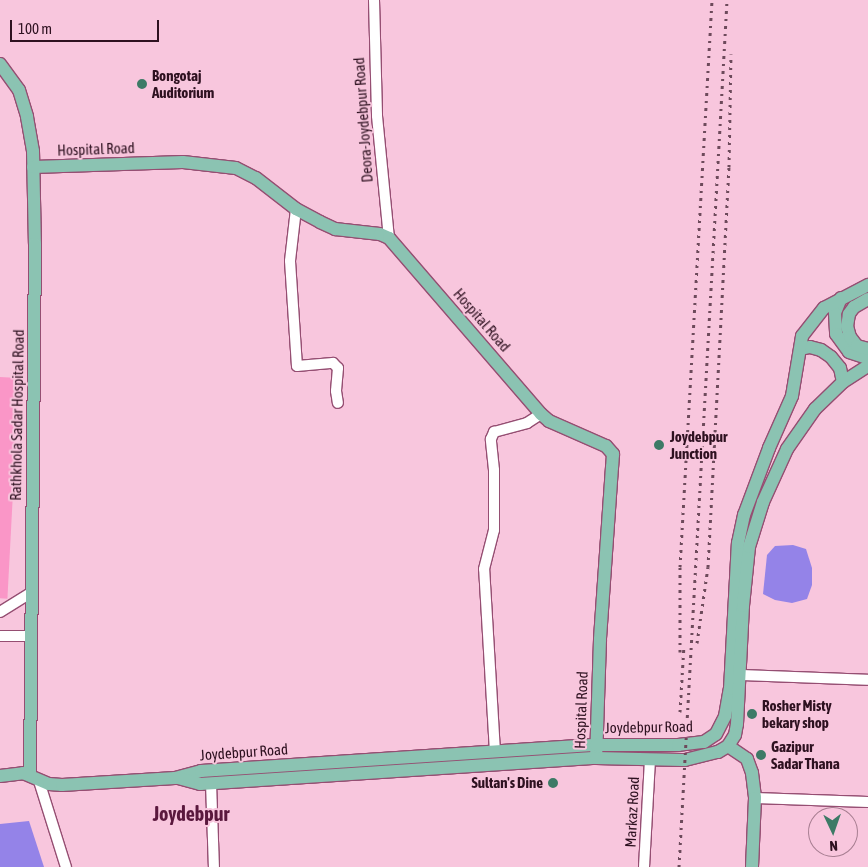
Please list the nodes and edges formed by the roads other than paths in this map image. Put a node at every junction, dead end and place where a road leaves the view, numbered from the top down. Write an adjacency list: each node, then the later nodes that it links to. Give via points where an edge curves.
1 (374, 0): 5 (street, Deora-Joydebpur Road, via 377,116)
2 (0, 64): 3 (main road, Rathkhola Sadar Hospital Road, via 19,90 31,134)
3 (33, 167): 4 (main road, Hospital Road, via 208,163 236,168 256,178); 16 (main road, Rathkhola Sadar Hospital Road, via 35,244)
4 (296, 209): 5 (main road, Hospital Road, via 335,229); 14 (street, via 290,261 297,366 333,363 338,368)
5 (389, 238): 15 (main road, Hospital Road)
6 (868, 285): 7 (main road, Joydebpur Road)
7 (841, 298): 9 (main road, Joydebpur Road, via 824,308 810,324 802,336); 11 (main road, via 835,313 836,334 849,352)
8 (868, 299): 10 (main road, via 854,307 847,326 857,346)
9 (801, 349): 13 (main road, via 810,347 831,357 840,368); 22 (main road, Joydebpur Road, via 792,396 756,481 738,542 730,689 725,716 716,734 704,742 685,745)
10 (868, 349)
11 (868, 358)
12 (868, 366): 13 (main road)
13 (843, 382): 20 (main road, via 815,409 787,448 762,502 749,547)
14 (338, 403)
15 (541, 414): 22 (main road, Hospital Road, via 549,422 606,446 613,454); 24 (street, via 527,423 494,432 491,439 494,530 484,569)
16 (30, 593): 17 (street); 19 (main road, Rathkhola Sadar Hospital Road)
17 (0, 612)
18 (0, 636): 19 (street)
19 (30, 636): 28 (main road, Rathkhola Sadar Hospital Road)
20 (740, 674): 21 (street); 23 (main road, via 737,724)
21 (868, 680)
22 (596, 745): 24 (main road, Joydebpur Road); 25 (main road, Hospital Road)
23 (728, 746): 26 (main road, Joydebpur Road, via 699,758); 31 (main road, via 747,760)
24 (495, 752): 29 (main road, Joydebpur Road, via 201,771)
25 (596, 758): 26 (main road, Joydebpur Road); 30 (main road, Joydebpur Road)
26 (650, 759): 35 (street, Markaz Road)
27 (0, 776): 28 (main road, Joydebpur Road, via 23,773)
28 (35, 778): 29 (main road, Joydebpur Road, via 62,785); 33 (street)
29 (175, 778): 30 (main road, Joydebpur Road, via 200,784)
30 (211, 783): 34 (street)
31 (756, 798): 32 (street); 36 (main road)
32 (868, 802)
33 (66, 867)
34 (214, 867)
35 (644, 867)
36 (752, 867)

